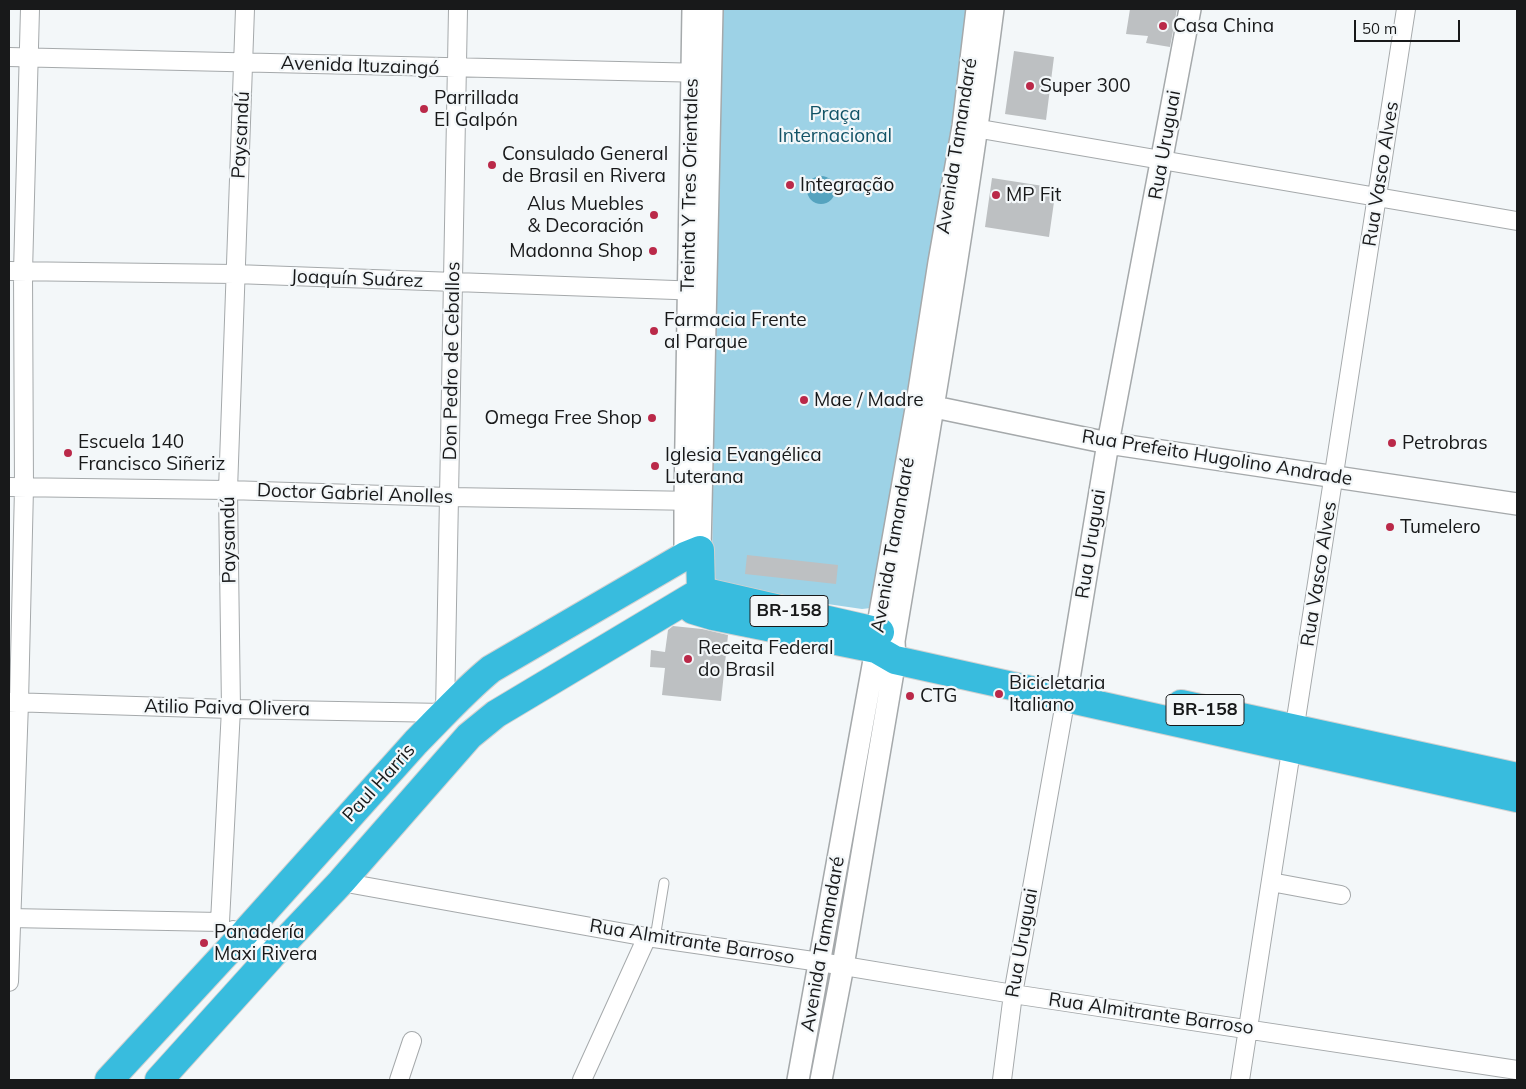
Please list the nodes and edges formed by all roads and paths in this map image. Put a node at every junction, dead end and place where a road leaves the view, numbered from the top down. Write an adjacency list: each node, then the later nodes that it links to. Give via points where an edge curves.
1 (30, 9): 11 (street)
2 (245, 9): 12 (street, Paysandú)
3 (458, 9): 13 (street, Don Pedro de Ceballos)
4 (693, 9): 14 (street, Treinta Y Tres Orientales)
5 (712, 9): 14 (street, Treinta Y Tres Orientales)
6 (977, 9): 15 (street, Avenida Tamandaré)
7 (993, 9): 15 (street, Avenida Tamandaré)
8 (1190, 9): 16 (street, Rua Uruguai)
9 (1406, 9): 17 (street, Rua Vasco Alves)
10 (9, 57): 11 (street, Avenida Ituzaingó)
11 (29, 58): 12 (street, Avenida Ituzaingó); 19 (street)
12 (244, 63): 13 (street, Avenida Ituzaingó); 20 (street, Paysandú)
13 (457, 69): 14 (street, Avenida Ituzaingó); 21 (street, Don Pedro de Ceballos)
14 (701, 73): 22 (street, Treinta Y Tres Orientales)
15 (970, 127): 16 (street); 23 (street, Avenida Tamandaré, via 939,262)
16 (1162, 160): 17 (street); 24 (street, Rua Uruguai)
17 (1377, 197): 18 (street); 25 (street, Rua Vasco Alves)
18 (1517, 221)
19 (16, 272): 20 (street, Joaquín Suárez); 26 (street)
20 (235, 274): 21 (street, Joaquín Suárez); 27 (street, Paysandú)
21 (454, 282): 22 (street, Joaquín Suárez); 28 (street, Don Pedro de Ceballos)
22 (697, 291): 29 (street, Treinta Y Tres Orientales)
23 (925, 405): 24 (street, Rua Prefeito Hugolino Andrade); 33 (street, Avenida Tamandaré)
24 (1108, 443): 25 (street, Rua Prefeito Hugolino Andrade); 34 (street, Rua Uruguai)
25 (1334, 476): 30 (street, Rua Prefeito Hugolino Andrade); 39 (street, Rua Vasco Alves)
26 (16, 488): 27 (street, Doctor Gabriel Anolles); 35 (street)
27 (228, 490): 28 (street, Doctor Gabriel Anolles); 36 (street, Paysandú)
28 (449, 497): 29 (street, Doctor Gabriel Anolles); 37 (street, Don Pedro de Ceballos)
29 (693, 501): 31 (street, Treinta Y Tres Orientales)
30 (1517, 504)
31 (693, 553): 32 (highway, Treinta Y Tres Orientales); 37 (highway, Paul Harris, via 492,669 464,691)
32 (693, 597): 33 (highway, BR-158, via 693,610 713,616); 38 (highway, via 496,714)
33 (885, 645): 34 (highway, BR-158); 50 (street, Avenida Tamandaré); 51 (street, Avenida Tamandaré)
34 (1067, 688): 39 (highway, BR-158); 53 (street, Rua Uruguai)
35 (14, 703): 36 (street, Atilio Paiva Olivera); 46 (street)
36 (231, 709): 37 (street, Atilio Paiva Olivera); 47 (street, Paysandú)
37 (445, 712): 38 (street); 47 (highway, Paul Harris)
38 (469, 736): 42 (highway)
39 (1294, 738): 40 (highway, BR-158); 41 (highway, BR-158); 43 (street, Rua Vasco Alves)
40 (1517, 777)
41 (1517, 798)
42 (341, 882): 48 (street, Rua Almitrante Barroso); 49 (highway)
43 (1271, 882): 45 (street); 54 (street, Rua Vasco Alves)
44 (664, 883): 48 (lane)
45 (1341, 895)
46 (10, 918): 47 (street); 52 (street)
47 (231, 929): 49 (street); 57 (highway, Paul Harris)
48 (651, 937): 50 (street, Rua Almitrante Barroso); 60 (street)
49 (270, 956): 58 (highway)
50 (820, 962): 51 (street, Rua Almitrante Barroso); 61 (street, Avenida Tamandaré)
51 (843, 966): 53 (street, Rua Almitrante Barroso); 62 (street, Avenida Tamandaré)
52 (9, 982)
53 (1013, 994): 54 (street, Rua Almitrante Barroso); 63 (street, Rua Uruguai)
54 (1247, 1028): 56 (street, Rua Almitrante Barroso); 64 (street, Rua Vasco Alves)
55 (412, 1041): 59 (street)
56 (1516, 1069)
57 (109, 1080)
58 (159, 1080)
59 (399, 1080)
60 (582, 1080)
61 (798, 1080)
62 (821, 1080)
63 (1002, 1080)
64 (1240, 1080)

